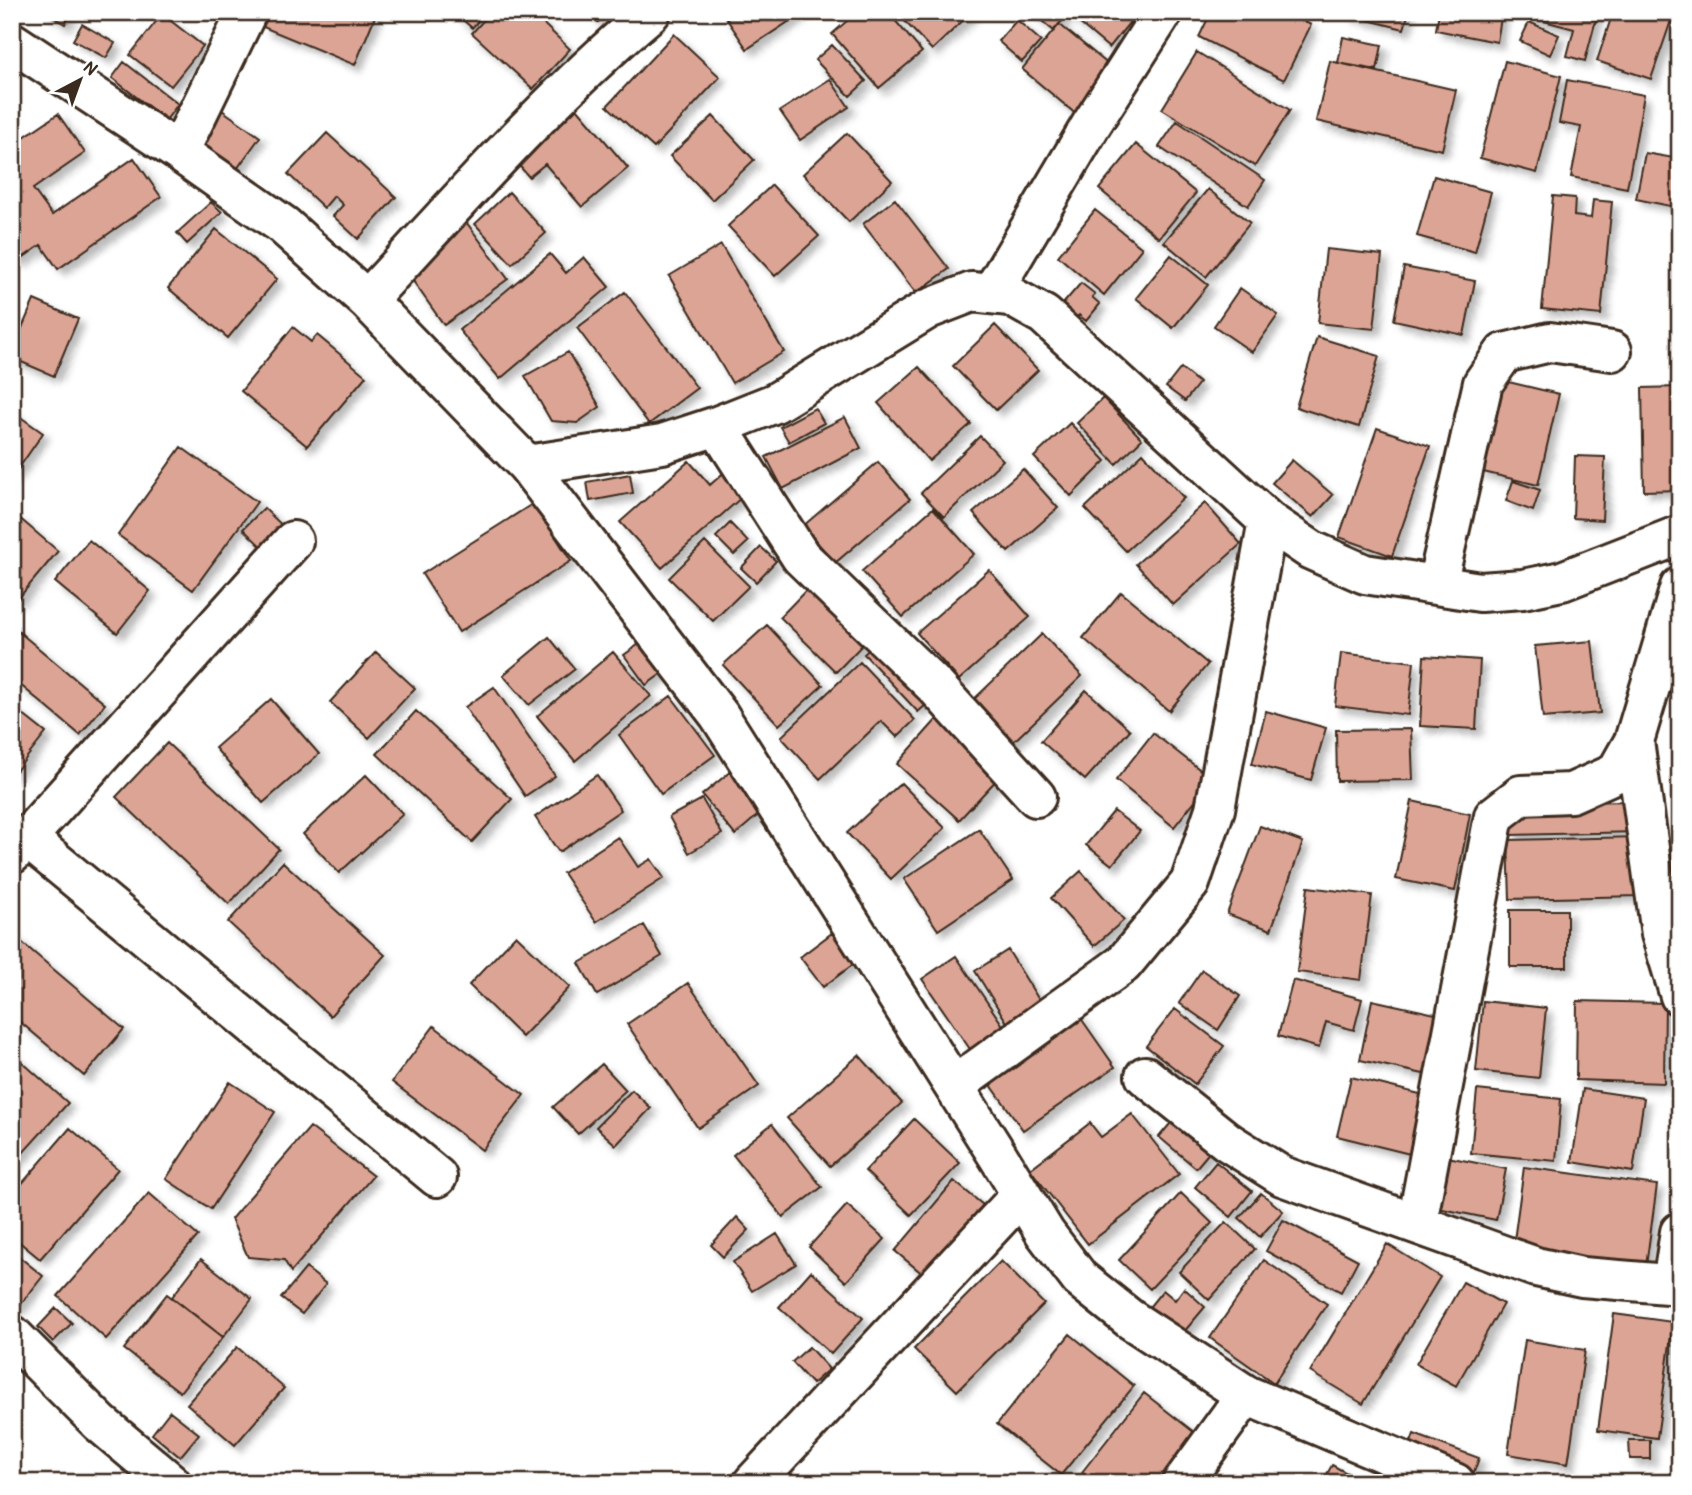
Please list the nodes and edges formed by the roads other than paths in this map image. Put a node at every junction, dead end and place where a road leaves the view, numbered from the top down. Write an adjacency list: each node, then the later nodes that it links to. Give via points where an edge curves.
1 (247, 12): 5 (street)
2 (651, 12): 7 (street, via 558,96)
3 (1163, 12): 6 (street)
4 (12, 42): 5 (street)
5 (179, 152): 7 (street, via 283,225)
6 (991, 294): 9 (street, via 972,292 928,309 775,402); 11 (street, via 1010,296 1045,315)
7 (367, 300): 10 (street)
8 (1612, 351): 14 (street, via 1550,342 1504,353 1483,383)
9 (717, 426): 10 (street, via 662,444); 17 (street, via 801,557 936,687)
10 (527, 465): 21 (street, via 719,715)
11 (1268, 522): 14 (street, via 1311,550 1364,573); 21 (street, via 1215,809 1190,883 1123,964)
12 (1680, 535): 14 (street, via 1536,586 1480,592)
13 (293, 541): 18 (street)
14 (1437, 585)
15 (1680, 587): 16 (street)
16 (1634, 741): 19 (street, via 1661,934); 24 (street, via 1616,773 1571,793 1521,795 1494,816)
17 (1036, 797)
18 (20, 846): 22 (street)
19 (1680, 996)
20 (1145, 1076): 24 (street, via 1228,1142 1282,1175)
21 (954, 1086): 23 (street)
22 (437, 1177)
23 (1021, 1195): 28 (street, via 1080,1279 1130,1319); 30 (street)
24 (1417, 1223): 26 (street, via 1536,1267 1582,1278)
25 (1680, 1232): 26 (street)
26 (1676, 1285)
27 (12, 1335): 29 (street, via 100,1423)
28 (1246, 1395): 31 (street); 32 (street)
29 (171, 1483)
30 (753, 1483)
31 (1182, 1483)
32 (1455, 1483)

